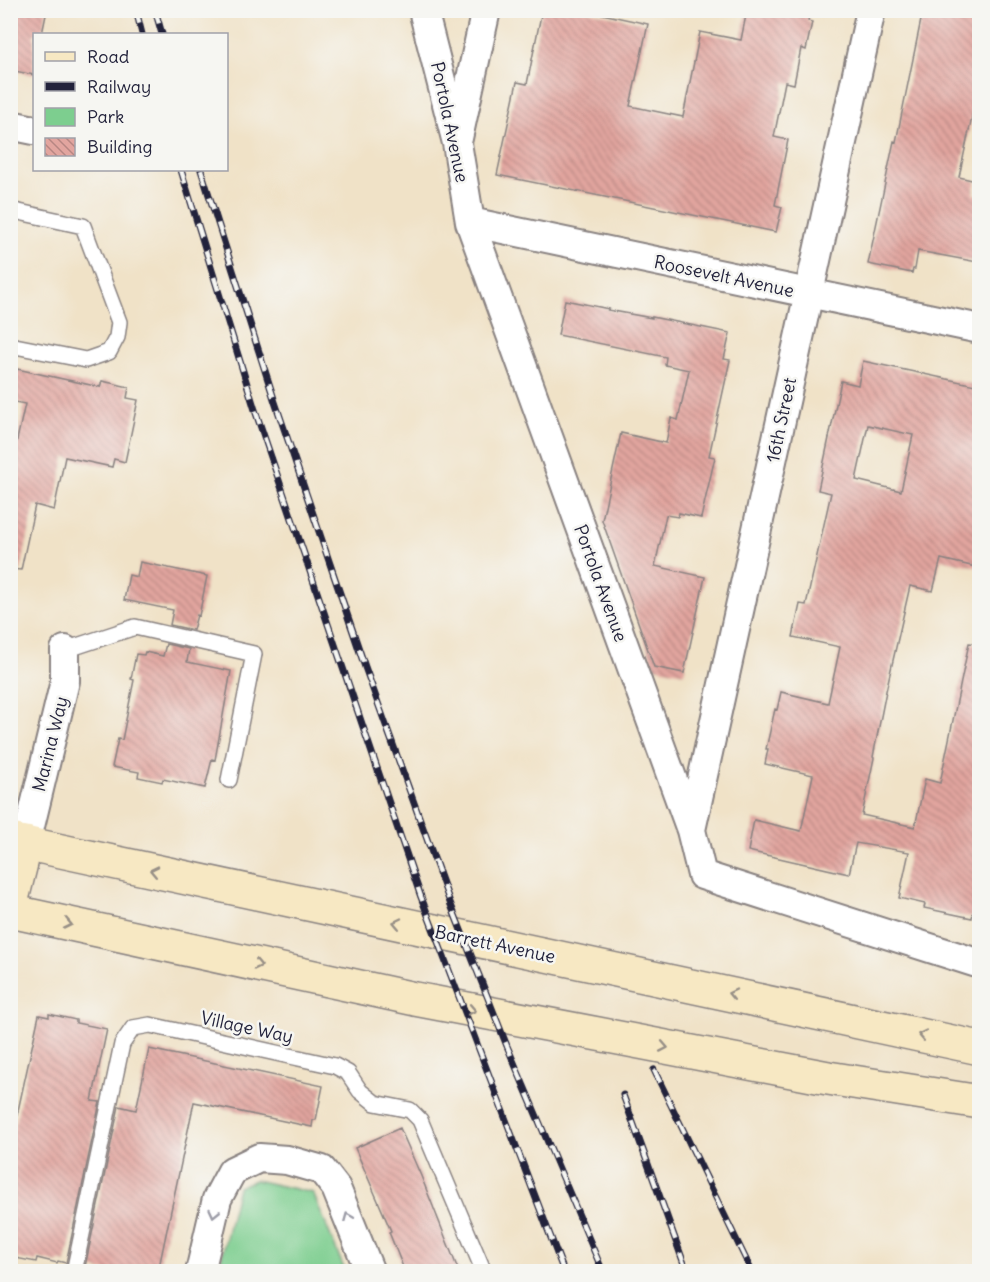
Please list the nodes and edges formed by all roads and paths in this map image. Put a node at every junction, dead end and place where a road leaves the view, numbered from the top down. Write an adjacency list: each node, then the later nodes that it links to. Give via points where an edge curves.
1 (423, 10): 6 (street, Portola Avenue)
2 (486, 10): 6 (street)
3 (871, 10): 9 (street, 16th Street)
4 (10, 125): 5 (street)
5 (33, 130)
6 (457, 143): 8 (street, Portola Avenue)
7 (10, 210): 11 (lane, via 83,226 119,322 109,352 86,360)
8 (470, 222): 9 (street, Roosevelt Avenue); 14 (street, Portola Avenue)
9 (809, 294): 10 (street, Roosevelt Avenue); 14 (street, 16th Street)
10 (980, 329)
11 (10, 345)
12 (65, 650): 13 (lane, via 135,627 254,654); 15 (street, Marina Way, via 65,681)
13 (229, 780)
14 (691, 830): 17 (street, Portola Avenue, via 702,875)
15 (18, 842): 16 (main road, Marina Way); 18 (main road, Barrett Avenue, one-way to 15)
16 (10, 909): 19 (main road, one-way to 19, via 426,1002 828,1078)
17 (980, 964)
18 (980, 1048)
19 (980, 1102)
20 (74, 1272): 23 (lane, Village Way, via 122,1044 133,1028 150,1025 335,1066 348,1073 360,1091 375,1103 410,1110 420,1120)
21 (200, 1272): 22 (street, one-way to 21, via 336,1188 322,1170 287,1160 259,1158 232,1171 217,1199)
22 (370, 1272)
23 (484, 1272)

